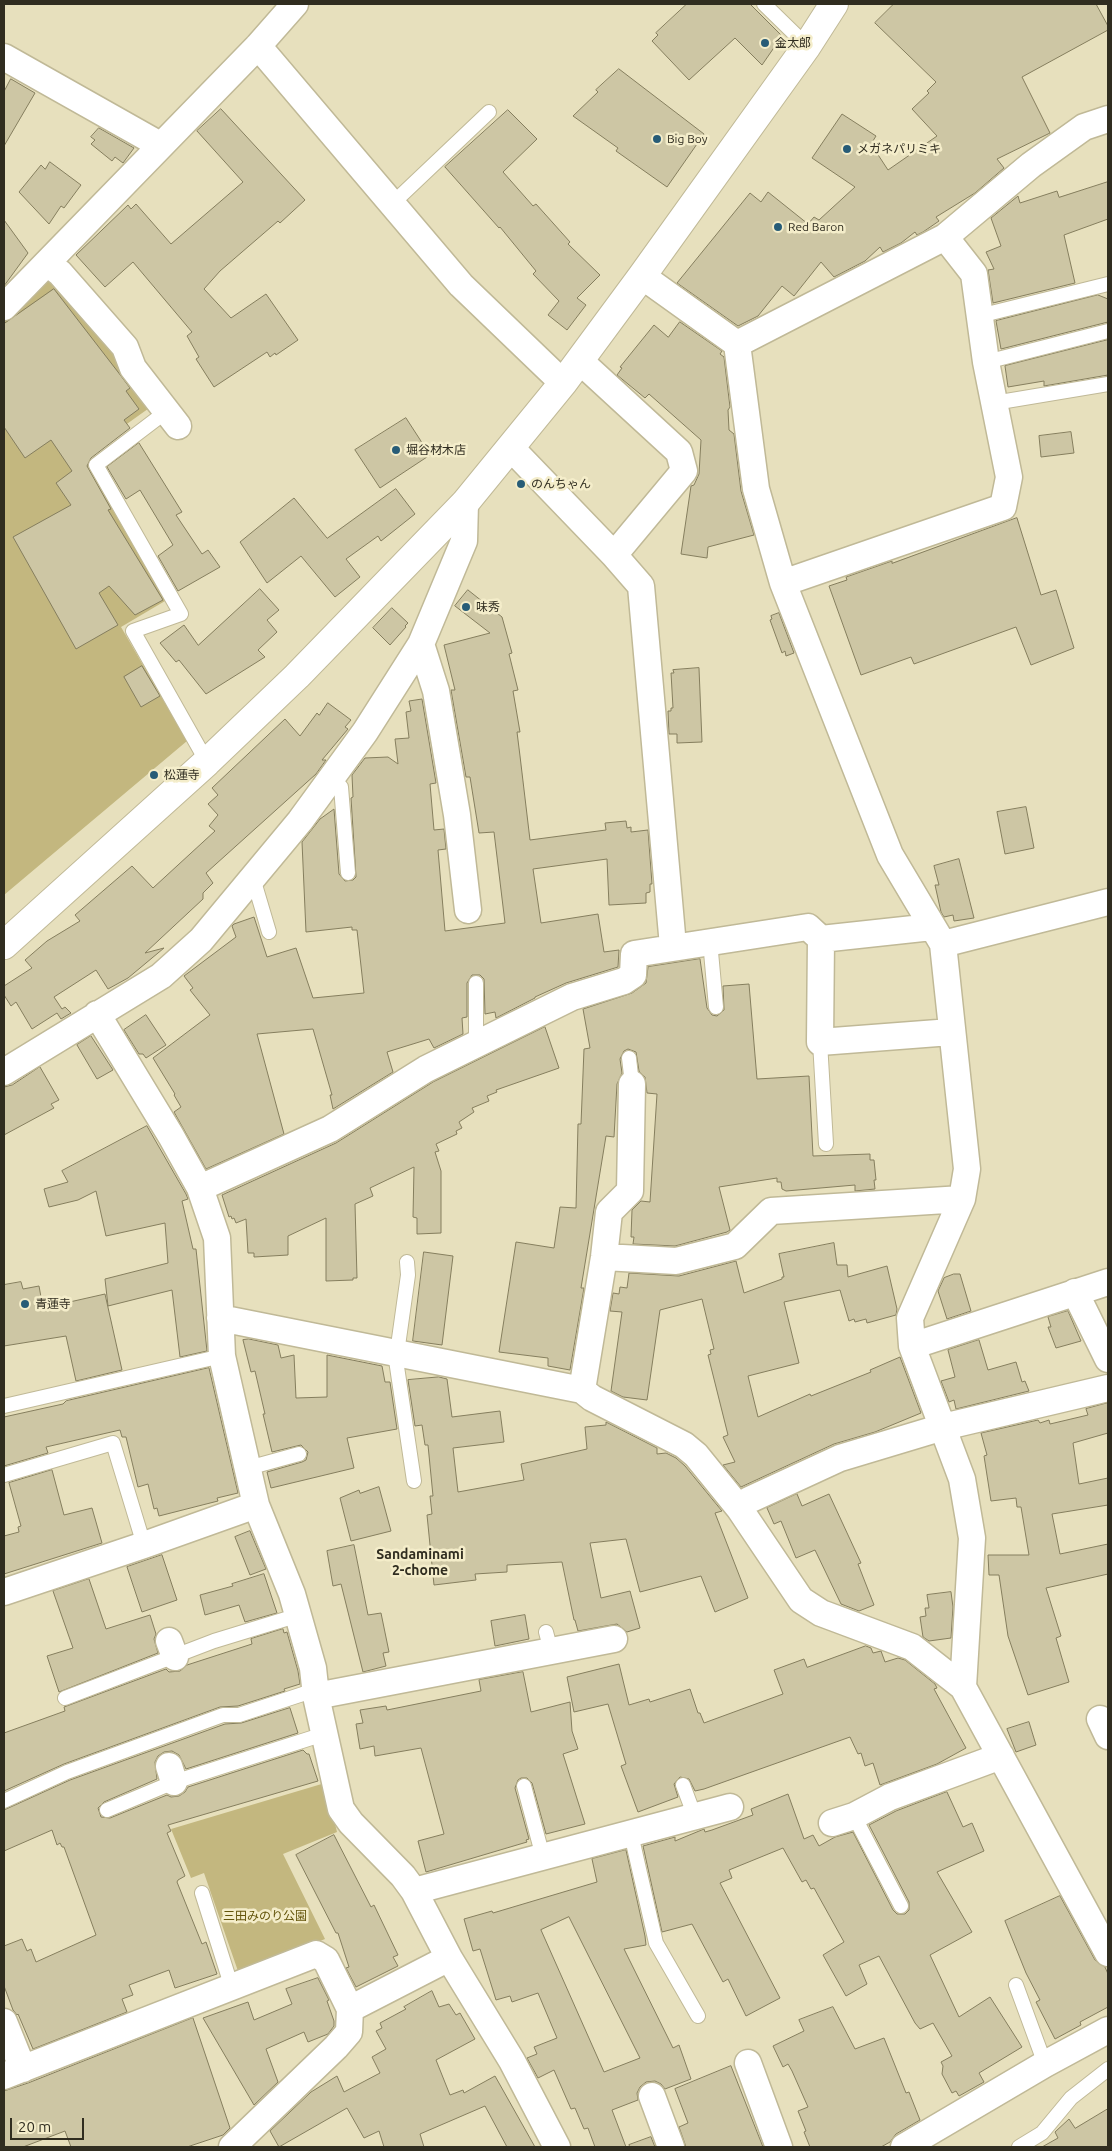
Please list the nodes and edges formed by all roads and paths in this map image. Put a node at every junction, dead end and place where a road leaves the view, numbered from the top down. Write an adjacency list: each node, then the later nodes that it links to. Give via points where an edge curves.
1 (295, 4): 4 (street)
2 (764, 4): 5 (lane)
3 (834, 4): 5 (street)
4 (258, 46): 9 (street); 10 (street)
5 (807, 46): 13 (street)
6 (4, 57): 9 (street)
7 (489, 112): 10 (lane)
8 (1108, 119): 11 (street, via 1084,127 1030,165)
9 (160, 146): 12 (street)
10 (392, 204): 21 (street, via 461,285)
11 (945, 237): 16 (street, via 974,274); 18 (street)
12 (47, 264): 15 (street); 24 (street, via 60,273 125,347 133,368)
13 (642, 276): 18 (street); 19 (street)
14 (1108, 284): 16 (lane)
15 (7, 297)
16 (979, 316): 20 (street)
17 (1108, 331): 20 (lane)
18 (737, 344): 28 (street, via 756,489)
19 (580, 360): 21 (street); 27 (street, via 679,452 684,471)
20 (986, 362): 23 (street)
21 (563, 383): 25 (street)
22 (1108, 384): 23 (lane)
23 (994, 402): 28 (street, via 1008,477 1003,507)
24 (172, 419): 30 (lane, via 96,465 181,614 133,632)
25 (511, 448): 26 (street); 27 (street)
26 (465, 503): 29 (street, via 464,541); 30 (street, via 297,676)
27 (614, 555): 41 (street, via 641,586)
28 (783, 583): 37 (street, via 886,847)
29 (421, 644): 31 (street); 35 (street, via 436,691 457,815)
30 (207, 762): 40 (street)
31 (332, 778): 32 (lane, via 341,787); 33 (street)
32 (348, 873)
33 (253, 878): 36 (lane); 44 (street, via 201,940 161,976)
34 (1108, 902): 37 (street)
35 (468, 910)
36 (268, 932)
37 (937, 935): 38 (street); 45 (street)
38 (822, 939): 39 (street, via 808,927); 46 (street)
39 (710, 941): 41 (street); 43 (lane)
40 (4, 945)
41 (673, 946): 47 (street, via 634,954 633,976 572,997)
42 (476, 983): 47 (lane)
43 (716, 1008)
44 (98, 1014): 49 (street); 52 (street)
45 (951, 1032): 46 (street); 53 (street, via 967,1169)
46 (820, 1042): 51 (lane)
47 (476, 1045): 52 (street, via 426,1069 330,1129)
48 (629, 1058): 50 (lane)
49 (4, 1072)
50 (632, 1084): 54 (street, via 626,1116 630,1191 606,1207 609,1212)
51 (826, 1144)
52 (200, 1188): 58 (street, via 217,1238)
53 (962, 1199): 54 (street, via 771,1211 735,1246 688,1247 676,1261); 59 (street, via 910,1318)
54 (604, 1257): 64 (street)
55 (407, 1262): 60 (lane)
56 (1108, 1282): 57 (street)
57 (1075, 1292): 59 (street); 62 (street)
58 (220, 1318): 60 (street); 61 (street)
59 (912, 1346): 66 (street)
60 (396, 1353): 64 (street); 70 (lane)
61 (222, 1356): 65 (lane); 68 (street)
62 (1108, 1359)
63 (1108, 1388): 66 (street)
64 (582, 1390): 72 (street, via 696,1454)
65 (4, 1406)
66 (943, 1427): 72 (street, via 840,1458 749,1500); 77 (street, via 962,1479 972,1538)
67 (299, 1454): 68 (lane)
68 (248, 1468): 71 (street)
69 (4, 1475): 73 (lane, via 113,1443)
70 (414, 1481)
71 (256, 1505): 73 (street); 75 (street)
72 (739, 1508): 77 (street, via 801,1600 821,1613 912,1646)
73 (144, 1545): 74 (street)
74 (4, 1592)
75 (299, 1615): 78 (street, via 313,1668); 79 (lane, via 214,1641 172,1649)
76 (614, 1638): 78 (street, via 549,1641 447,1679)
77 (963, 1687): 81 (street)
78 (315, 1693): 80 (street); 84 (lane, via 239,1715 223,1715 67,1772)
79 (65, 1698)
80 (324, 1734): 86 (lane, via 172,1774); 91 (street, via 341,1809)
81 (1001, 1756): 88 (street, via 890,1797); 94 (street)
82 (683, 1785): 87 (lane)
83 (524, 1786): 90 (lane)
84 (4, 1801)
85 (730, 1807): 87 (street)
86 (107, 1810)
87 (695, 1816): 89 (street)
88 (843, 1819): 93 (lane)
89 (631, 1834): 90 (street); 99 (lane, via 656,1943)
90 (543, 1857): 91 (street)
91 (414, 1891): 95 (street)
92 (202, 1893): 97 (lane)
93 (901, 1906)
94 (1108, 1953)
95 (450, 1958): 98 (street); 108 (street, via 512,2061)
96 (1016, 1985): 103 (lane)
97 (232, 1988): 98 (street, via 316,1954 326,1960); 105 (street)
98 (350, 2009): 107 (street, via 349,2032 336,2048)
99 (698, 2016)
100 (4, 2022): 105 (street)
101 (1108, 2030): 103 (street)
102 (748, 2063): 110 (street)
103 (1045, 2064): 111 (street)
104 (1108, 2069): 112 (lane, via 1071,2098 1042,2133)
105 (13, 2072)
106 (651, 2109): 109 (street)
107 (232, 2147)
108 (557, 2147)
109 (671, 2147)
110 (779, 2147)
111 (904, 2147)
112 (1019, 2147)

